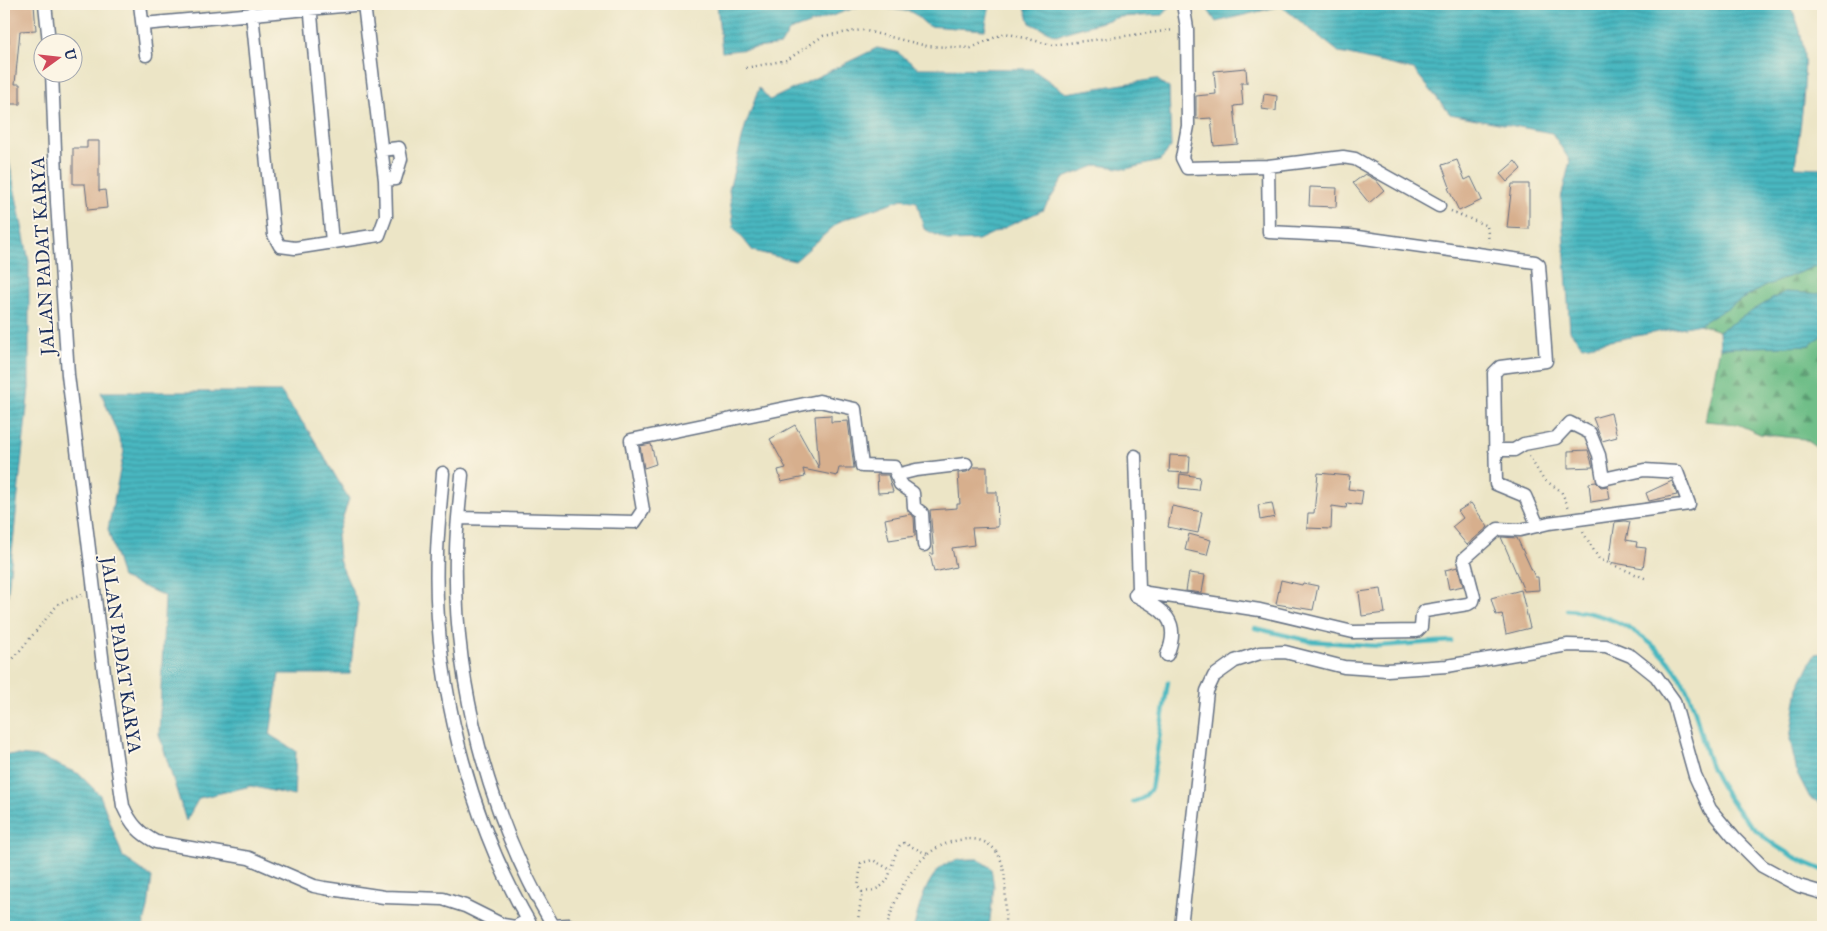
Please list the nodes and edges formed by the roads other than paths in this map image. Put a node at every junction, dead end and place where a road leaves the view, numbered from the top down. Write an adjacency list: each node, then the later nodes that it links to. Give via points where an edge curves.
1 (45, 4): 7 (street)
2 (140, 4): 6 (street)
3 (1183, 4): 11 (street, via 1187,28 1188,126 1182,158 1187,168)
4 (310, 6): 5 (street); 10 (street, via 364,4); 14 (street)
5 (252, 13): 6 (street); 14 (street, via 274,235 280,246 295,248)
6 (143, 24): 8 (street)
7 (48, 32)
8 (146, 55)
9 (52, 82): 31 (street, JALAN PADAT KARYA, via 68,375 123,806 130,822 142,835 168,846 249,858 314,886 384,897 455,902 503,925)
10 (382, 150): 12 (street); 12 (street, via 399,148 401,159 395,179)
11 (1268, 166): 13 (street, via 1355,159); 15 (street, via 1269,232 1350,236 1539,265 1546,361 1500,367 1494,373)
12 (385, 180): 14 (street, via 386,216 379,235)
13 (1439, 206)
14 (332, 242)
15 (1495, 450): 22 (street, via 1496,484 1525,496); 22 (street, via 1514,450 1524,444 1556,438 1570,424 1590,433 1599,455 1603,479 1644,470 1678,472 1689,504)
16 (1135, 456): 24 (street)
17 (966, 464): 20 (street)
18 (443, 473): 27 (street, via 437,554 439,619 447,688)
19 (462, 475): 21 (street)
20 (896, 475): 21 (street, via 894,467 862,466 855,409 819,400 631,440 643,510 635,522); 23 (street, via 900,484 913,492 914,507 922,513)
21 (458, 518): 26 (street, via 458,618 466,686)
22 (1538, 526): 24 (street, via 1520,530 1498,529 1464,561 1473,601 1425,611 1422,627 1417,631 1353,632 1260,610 1147,593)
23 (924, 545)
24 (1139, 589): 25 (street, via 1135,595 1159,608 1170,621 1173,640)
25 (1167, 655)
26 (480, 754): 27 (street); 30 (street, via 513,846)
27 (462, 758): 29 (street, via 496,854)
28 (1823, 893): 33 (street, via 1799,886 1762,866 1710,810 1694,776 1674,701 1656,676 1631,656 1606,646 1568,645 1447,666 1387,670 1344,667 1286,652 1260,653 1235,660 1214,676 1207,692)
29 (530, 924): 31 (street, JALAN PADAT KARYA)
30 (553, 925): 32 (lane, via 569,922)
31 (515, 927)
32 (574, 927)
33 (1181, 927)

